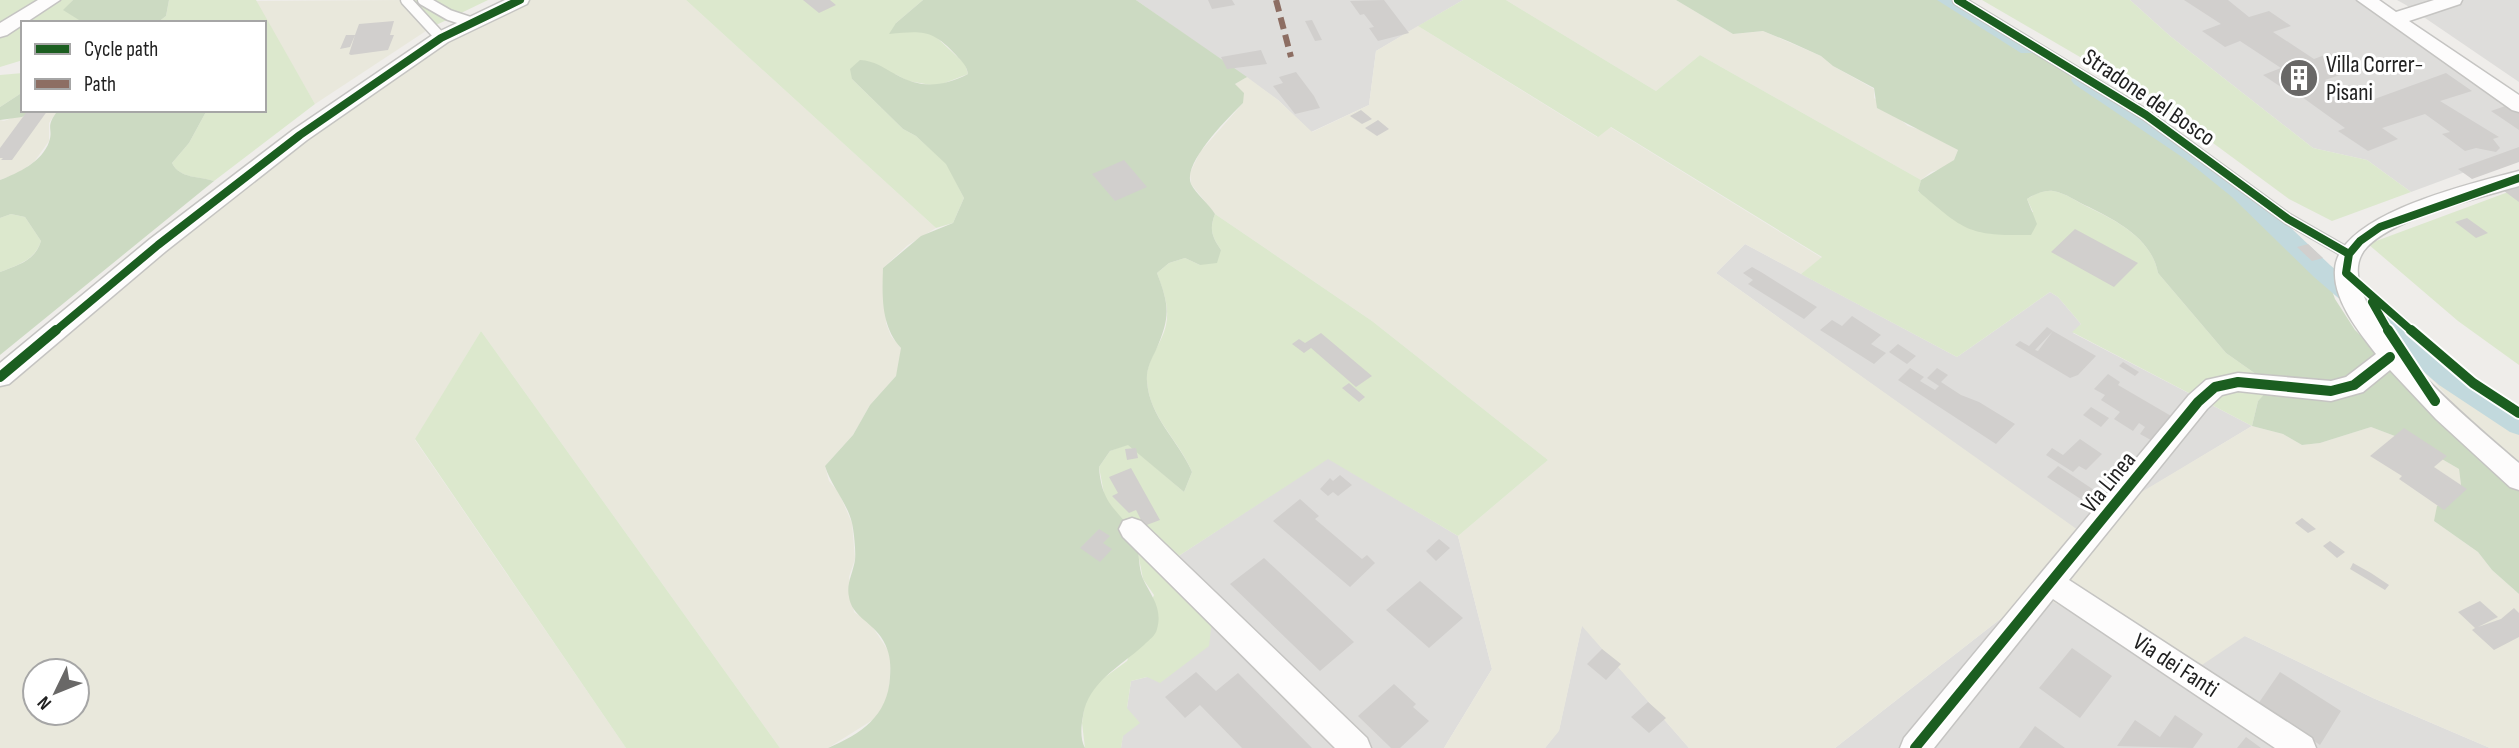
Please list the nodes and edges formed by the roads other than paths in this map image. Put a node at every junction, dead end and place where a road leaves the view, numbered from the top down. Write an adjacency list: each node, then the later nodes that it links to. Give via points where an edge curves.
1 (51, 0): 10 (street)
2 (406, 0): 11 (lane)
3 (423, 0): 9 (lane)
4 (520, 0): 9 (street)
5 (1958, 0): 14 (lane, Stradone del Bosco, via 2146,114 2288,219)
6 (2365, 0): 8 (street)
7 (2453, 0): 8 (street)
8 (2394, 19): 12 (street)
9 (473, 23): 11 (street)
10 (0, 30)
11 (441, 38): 16 (street, via 300,135 158,245)
12 (2519, 105)
13 (2519, 178): 14 (street, via 2380,227)
14 (2349, 254): 15 (street, via 2346,273 2350,290)
15 (2390, 357): 17 (street); 19 (street, Via Linea, via 2354,385 2331,391 2238,382 2215,387)
16 (0, 377)
17 (2519, 479)
18 (1132, 529): 20 (street)
19 (2051, 583): 21 (street, Via Linea); 22 (street, Via dei Fanti)
20 (1356, 748)
21 (1915, 748)
22 (2301, 748)

